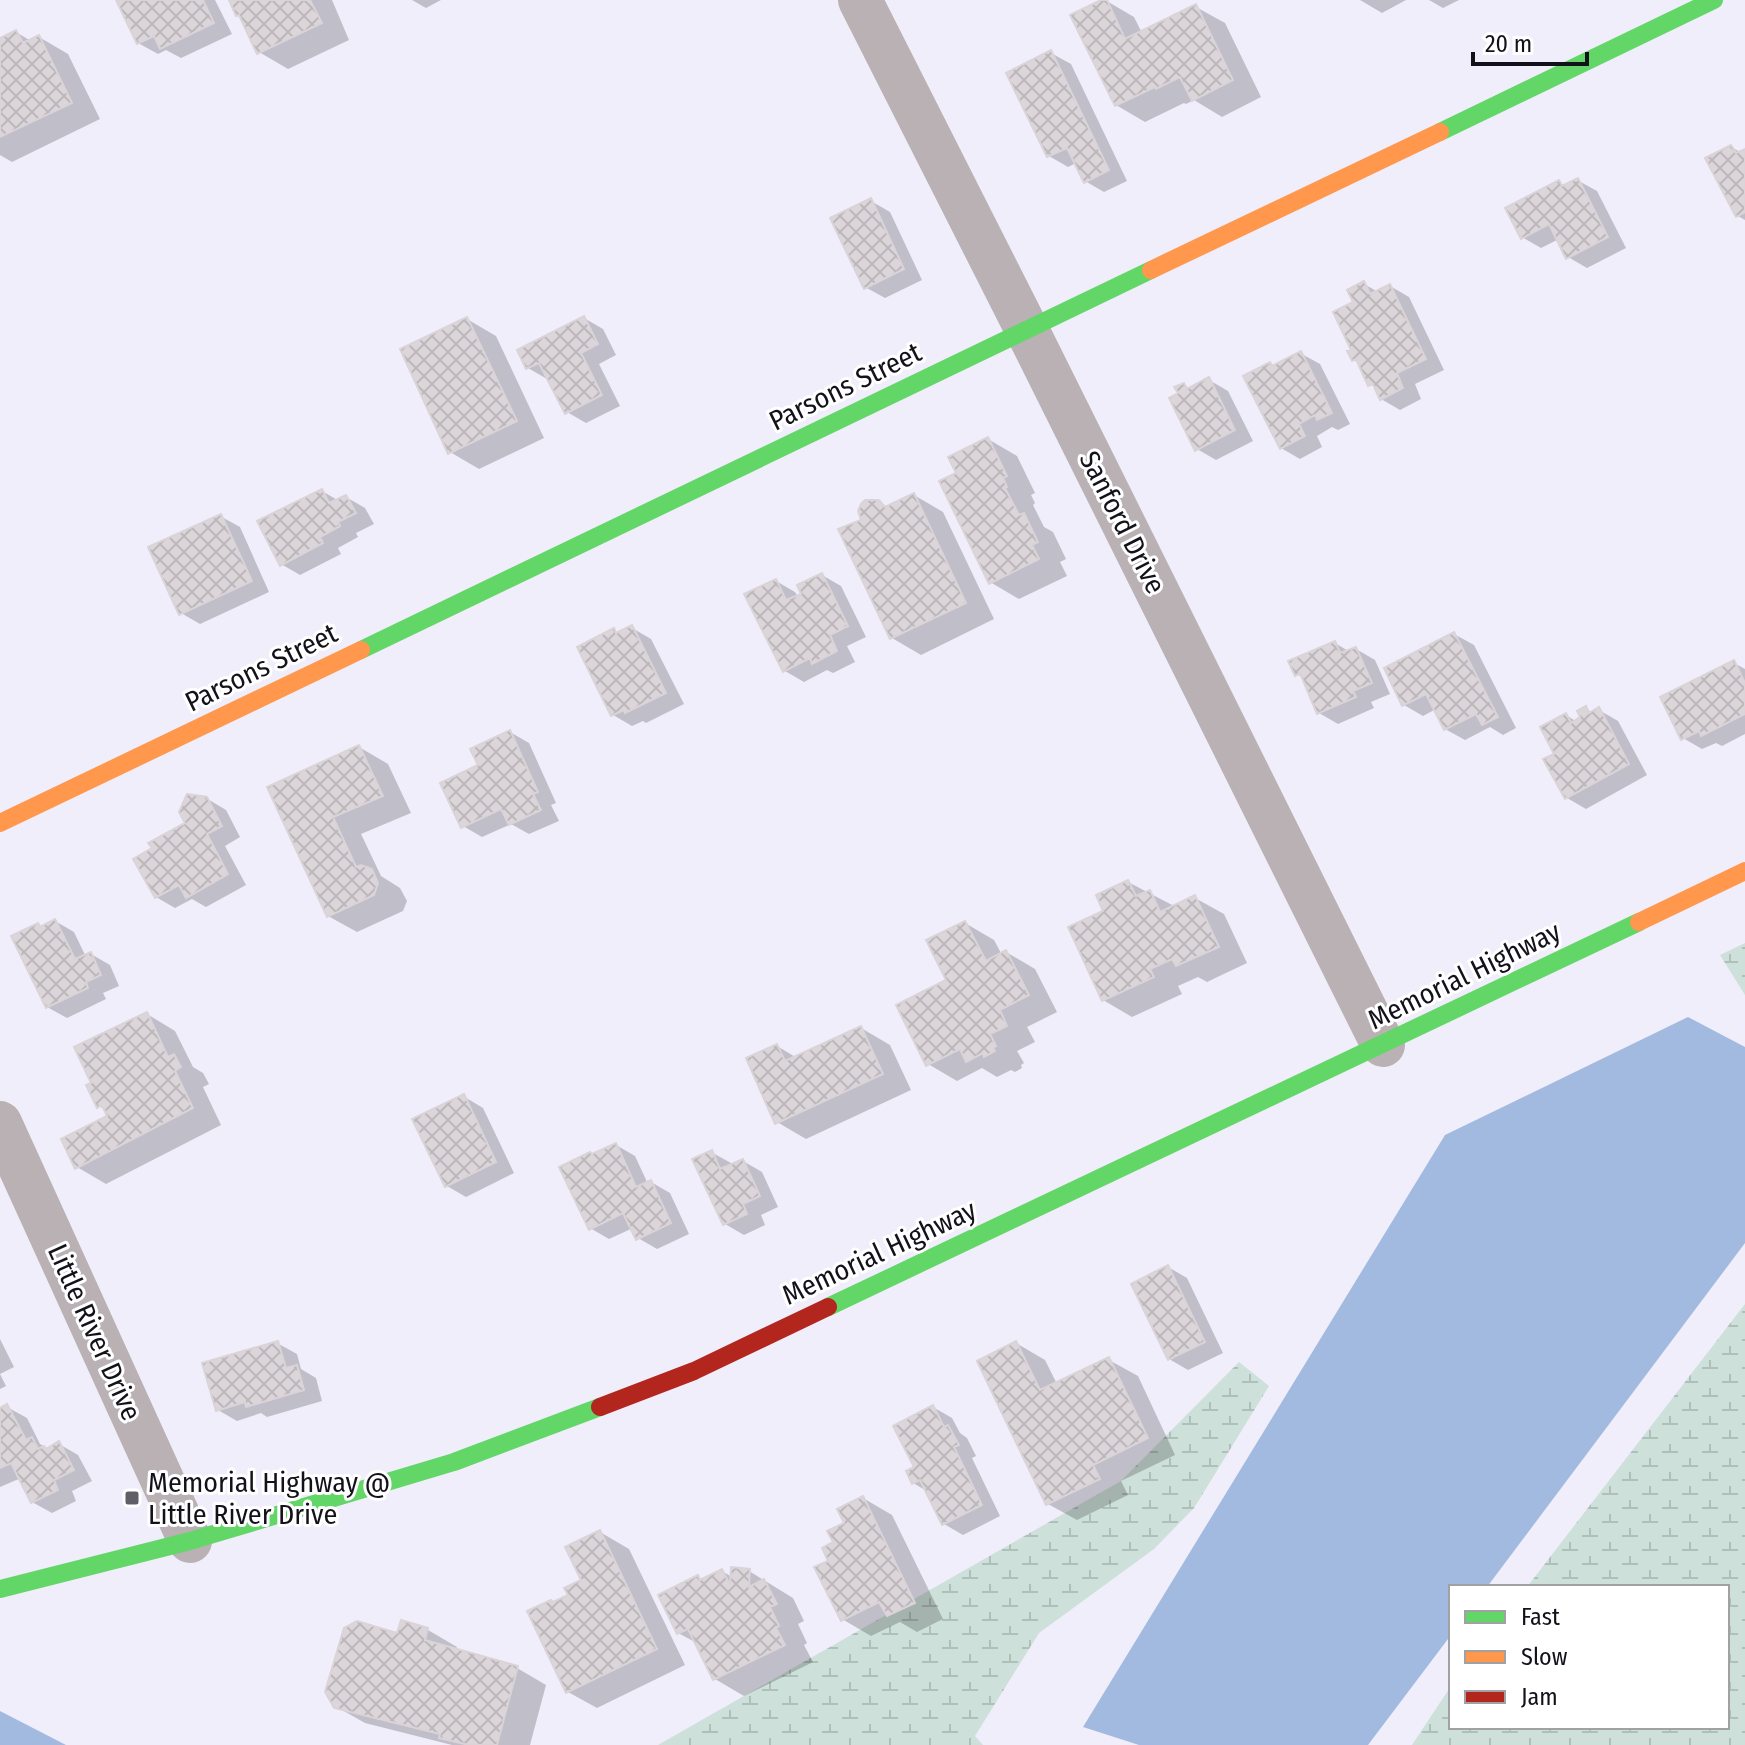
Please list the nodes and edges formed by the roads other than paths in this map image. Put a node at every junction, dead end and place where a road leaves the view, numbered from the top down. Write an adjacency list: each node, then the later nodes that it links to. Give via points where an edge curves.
1 (860, 0): 3 (street, Sanford Drive)
2 (1714, 0): 3 (street, Parsons Street)
3 (1027, 330): 4 (street, Parsons Street); 6 (street, Sanford Drive)
4 (0, 823)
5 (1745, 871): 6 (street, Memorial Highway)
6 (1383, 1045): 8 (street, Memorial Highway, via 694,1371 454,1462)
7 (0, 1123): 8 (street, Little River Drive)
8 (190, 1541): 9 (street, Memorial Highway)
9 (0, 1589)

